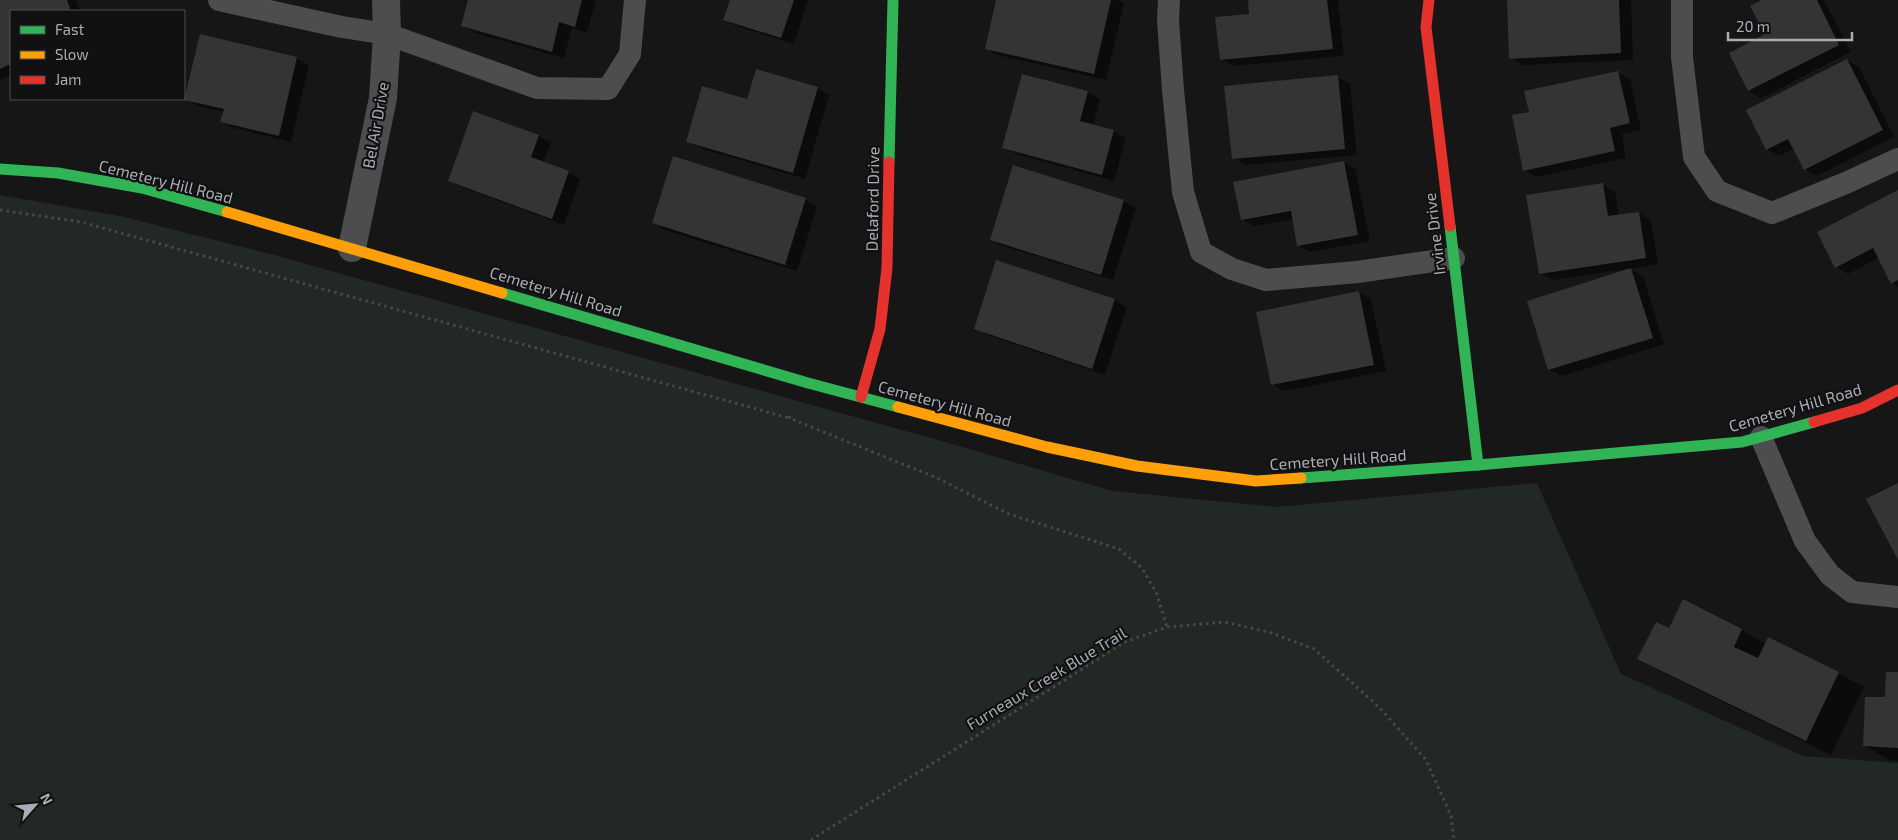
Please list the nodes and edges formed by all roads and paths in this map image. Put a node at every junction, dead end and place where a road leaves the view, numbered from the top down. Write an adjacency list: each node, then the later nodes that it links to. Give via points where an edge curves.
1 (219, 0): 8 (lane)
2 (386, 0): 8 (street, Bel Air Drive)
3 (635, 0): 8 (lane, via 630,54 608,90 537,88)
4 (893, 0): 16 (street, Delaford Drive, via 887,268 880,329)
5 (1169, 0): 13 (lane, via 1173,90 1183,192 1202,252 1232,269 1266,280 1357,272)
6 (1429, 0): 13 (street, Irvine Drive, via 1426,27)
7 (1682, 0): 9 (lane, via 1682,58 1694,156 1717,191 1772,213)
8 (387, 34): 12 (street, Bel Air Drive, via 383,98)
9 (1898, 159)
10 (0, 169): 12 (street, Cemetery Hill Road, via 58,173 142,188)
11 (0, 210): 17 (path, via 81,222)
12 (352, 248): 14 (street, Cemetery Hill Road)
13 (1454, 258): 19 (street, Irvine Drive)
14 (808, 383): 16 (street, Cemetery Hill Road); 17 (path)
15 (1898, 390): 18 (street, Cemetery Hill Road, via 1862,408)
16 (861, 397): 19 (street, Cemetery Hill Road, via 1065,451 1137,466 1256,481)
17 (789, 418): 21 (path, via 937,478 1009,514 1119,549 1142,568 1156,592)
18 (1761, 437): 19 (street, Cemetery Hill Road, via 1742,442); 20 (lane, via 1805,541 1830,575 1852,592)
19 (1478, 465)
20 (1898, 597)
21 (1167, 627): 22 (path, Furneaux Creek Blue Trail, via 1125,642); 23 (path, Furneaux Creek Blue Trail, via 1225,622 1272,633 1314,649 1379,707 1426,760 1451,816)
22 (811, 840)
23 (1454, 840)

